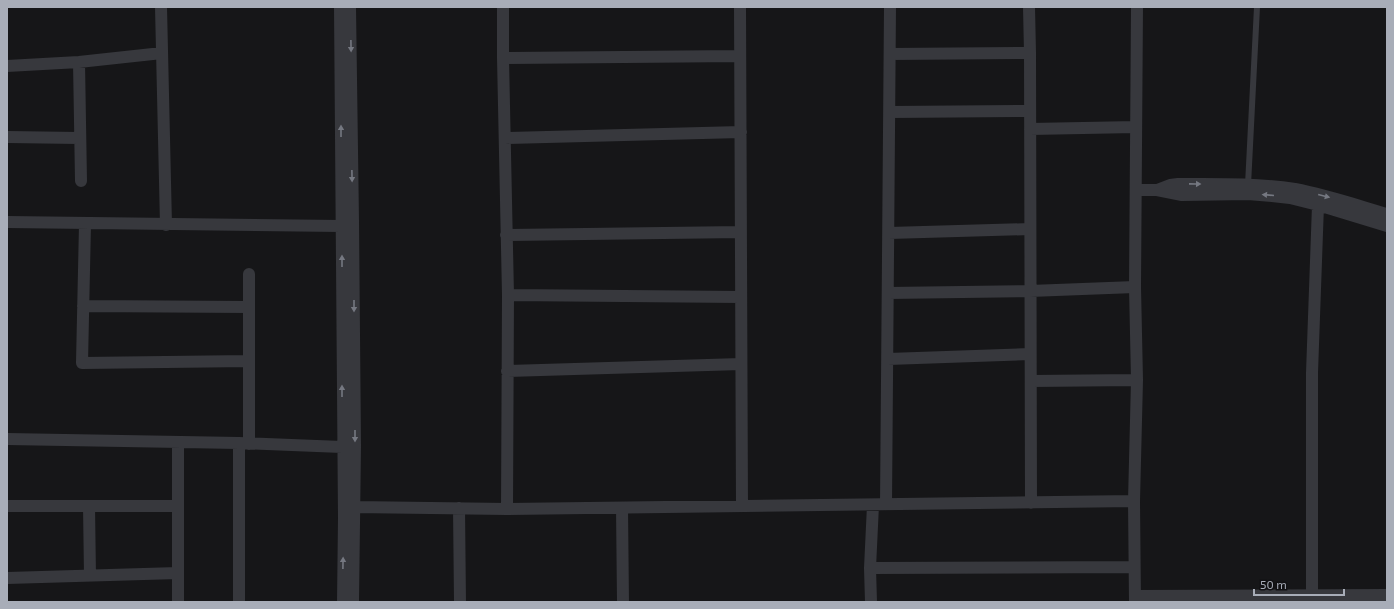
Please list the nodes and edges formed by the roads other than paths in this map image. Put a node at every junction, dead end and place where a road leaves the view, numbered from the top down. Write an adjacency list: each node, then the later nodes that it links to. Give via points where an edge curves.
1 (161, 7): 10 (street)
2 (340, 7): 34 (street, one-way to 2)
3 (350, 7): 67 (street, one-way to 67, via 354,221)
4 (504, 7): 14 (street)
5 (740, 7): 13 (street)
6 (890, 7): 12 (street)
7 (1029, 7): 11 (street)
8 (1136, 7): 19 (street)
9 (1257, 7): 26 (lane)
10 (162, 53): 15 (street); 33 (street)
11 (1030, 53): 12 (street); 17 (street)
12 (890, 54): 18 (street)
13 (740, 56): 14 (street); 21 (street)
14 (503, 58): 24 (street)
15 (79, 62): 16 (street); 23 (street)
16 (7, 66)
17 (1030, 111): 18 (street); 20 (street)
18 (890, 112): 38 (street)
19 (1136, 127): 20 (street); 27 (street)
20 (1030, 129): 36 (street)
21 (741, 132): 24 (street); 37 (street)
22 (7, 137): 23 (street)
23 (79, 138): 25 (street)
24 (505, 138): 39 (street)
25 (81, 181)
26 (1248, 185): 28 (street, one-way to 26, via 1170,184); 30 (street, one-way to 30, via 1296,189)
27 (1136, 190): 28 (street); 41 (street)
28 (1157, 190): 29 (street, one-way to 28, via 1272,196 1182,195)
29 (1318, 205): 35 (street); 76 (street, via 1312,373)
30 (1387, 214)
31 (7, 222): 32 (street)
32 (85, 224): 33 (street); 46 (street)
33 (166, 225): 34 (street)
34 (341, 226): 58 (street, one-way to 34)
35 (1387, 226)
36 (1030, 229): 38 (street); 42 (street)
37 (741, 232): 39 (street); 45 (street)
38 (889, 233): 43 (street)
39 (506, 235): 44 (street)
40 (249, 274): 47 (street)
41 (1135, 288): 42 (street); 53 (street)
42 (1030, 291): 43 (street); 48 (street)
43 (888, 293): 49 (street)
44 (508, 295): 45 (street); 52 (street)
45 (741, 297): 51 (street)
46 (83, 306): 47 (street); 50 (street, via 82,363)
47 (249, 307): 50 (street)
48 (1030, 354): 49 (street); 54 (street)
49 (888, 359): 61 (street)
50 (249, 361): 57 (street)
51 (741, 364): 52 (street); 66 (street)
52 (507, 371): 70 (street)
53 (1137, 380): 54 (street); 59 (street)
54 (1031, 382): 60 (street)
55 (7, 439): 56 (street)
56 (178, 442): 57 (street); 65 (street)
57 (244, 444): 58 (street); 80 (street)
58 (342, 447): 81 (street, one-way to 58)
59 (1134, 501): 60 (street); 71 (street)
60 (1031, 503): 61 (street)
61 (886, 504): 62 (street)
62 (873, 505): 66 (street); 72 (street)
63 (7, 506): 64 (street)
64 (90, 506): 65 (street); 74 (street)
65 (178, 506): 73 (street)
66 (742, 506): 69 (street)
67 (354, 507): 68 (street); 82 (street)
68 (459, 508): 70 (street); 83 (street)
69 (622, 508): 70 (street); 84 (street)
70 (507, 509)
71 (1134, 567): 72 (street); 78 (street)
72 (870, 568): 85 (street)
73 (178, 573): 74 (street); 79 (street)
74 (90, 576): 75 (street)
75 (7, 578)
76 (1312, 595): 77 (street); 78 (street)
77 (1387, 595)
78 (1135, 599)
79 (178, 602)
80 (239, 602)
81 (343, 602)
82 (353, 602)
83 (460, 602)
84 (623, 602)
85 (871, 602)

